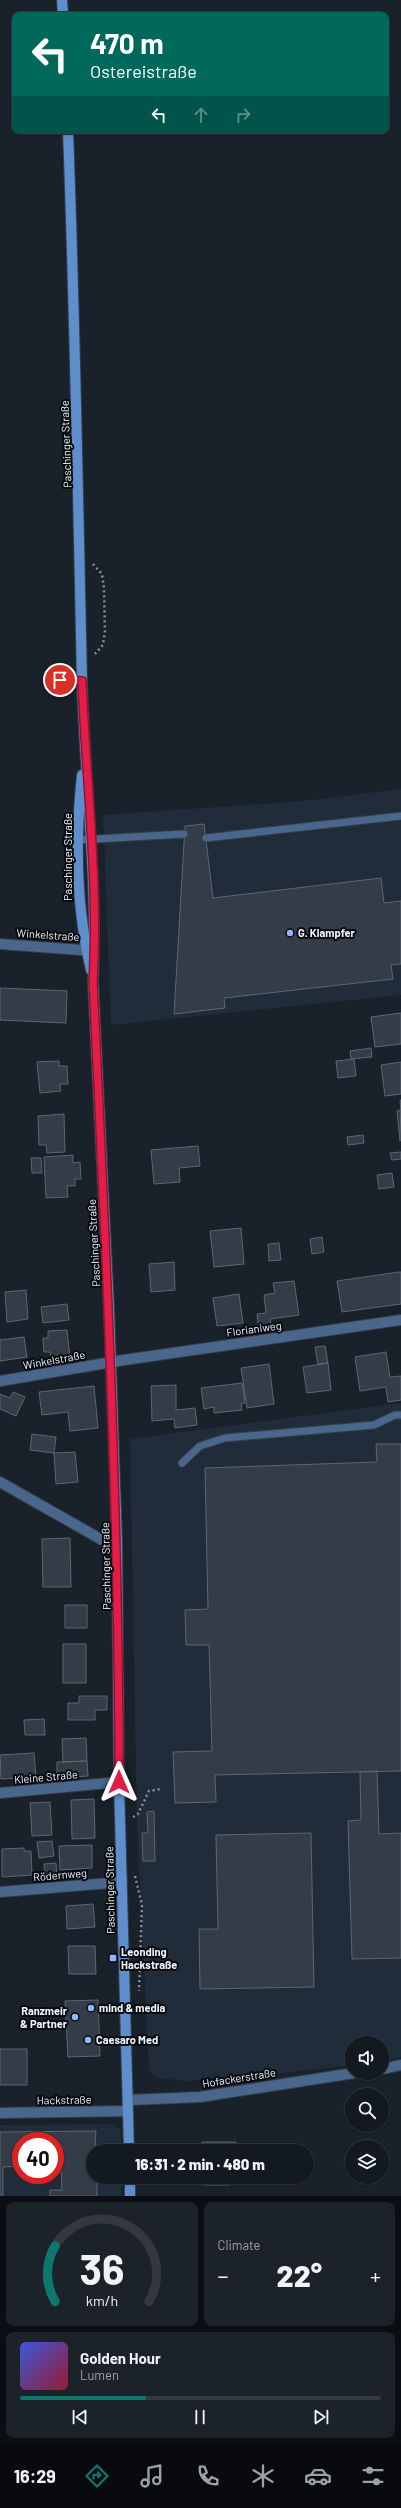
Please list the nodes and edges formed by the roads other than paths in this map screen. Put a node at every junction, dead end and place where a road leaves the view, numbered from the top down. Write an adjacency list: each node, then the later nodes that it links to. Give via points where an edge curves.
1 (62, 0): 2 (street)
2 (63, 12)
3 (68, 134): 5 (street, Paschinger Straße, via 81,558)
4 (60, 680): 5 (street)
5 (82, 681): 6 (street, Paschinger Straße)
6 (85, 756): 9 (street, Paschinger Straße); 11 (street, Paschinger Straße, via 80,797)
7 (401, 816): 10 (lane)
8 (184, 834): 9 (lane)
9 (91, 838): 11 (lane); 13 (street, Paschinger Straße)
10 (206, 838)
11 (79, 840): 13 (street, Paschinger Straße, via 79,895)
12 (0, 944): 13 (street, Winkelstraße)
13 (90, 951): 15 (street, Paschinger Straße)
14 (401, 1320): 15 (street, Florianiweg)
15 (111, 1362): 16 (street, Winkelstraße); 20 (street, Paschinger Straße)
16 (0, 1381)
17 (401, 1414): 18 (lane, via 374,1425 225,1438 200,1446)
18 (182, 1463)
19 (0, 1482): 20 (street, via 104,1541)
20 (117, 1542): 21 (street, Paschinger Straße)
21 (119, 1782): 22 (street, Kleine Straße); 23 (street, Paschinger Straße)
22 (0, 1793)
23 (122, 1882): 24 (street, Rödernweg); 28 (street, Paschinger Straße)
24 (0, 1892)
25 (401, 2065): 26 (street)
26 (389, 2067)
27 (345, 2074): 28 (street, Hofackerstraße)
28 (128, 2106): 29 (street, Hackstraße); 30 (street, Paschinger Straße)
29 (0, 2113)
30 (129, 2144)
31 (130, 2184): 32 (street)
32 (130, 2196)

